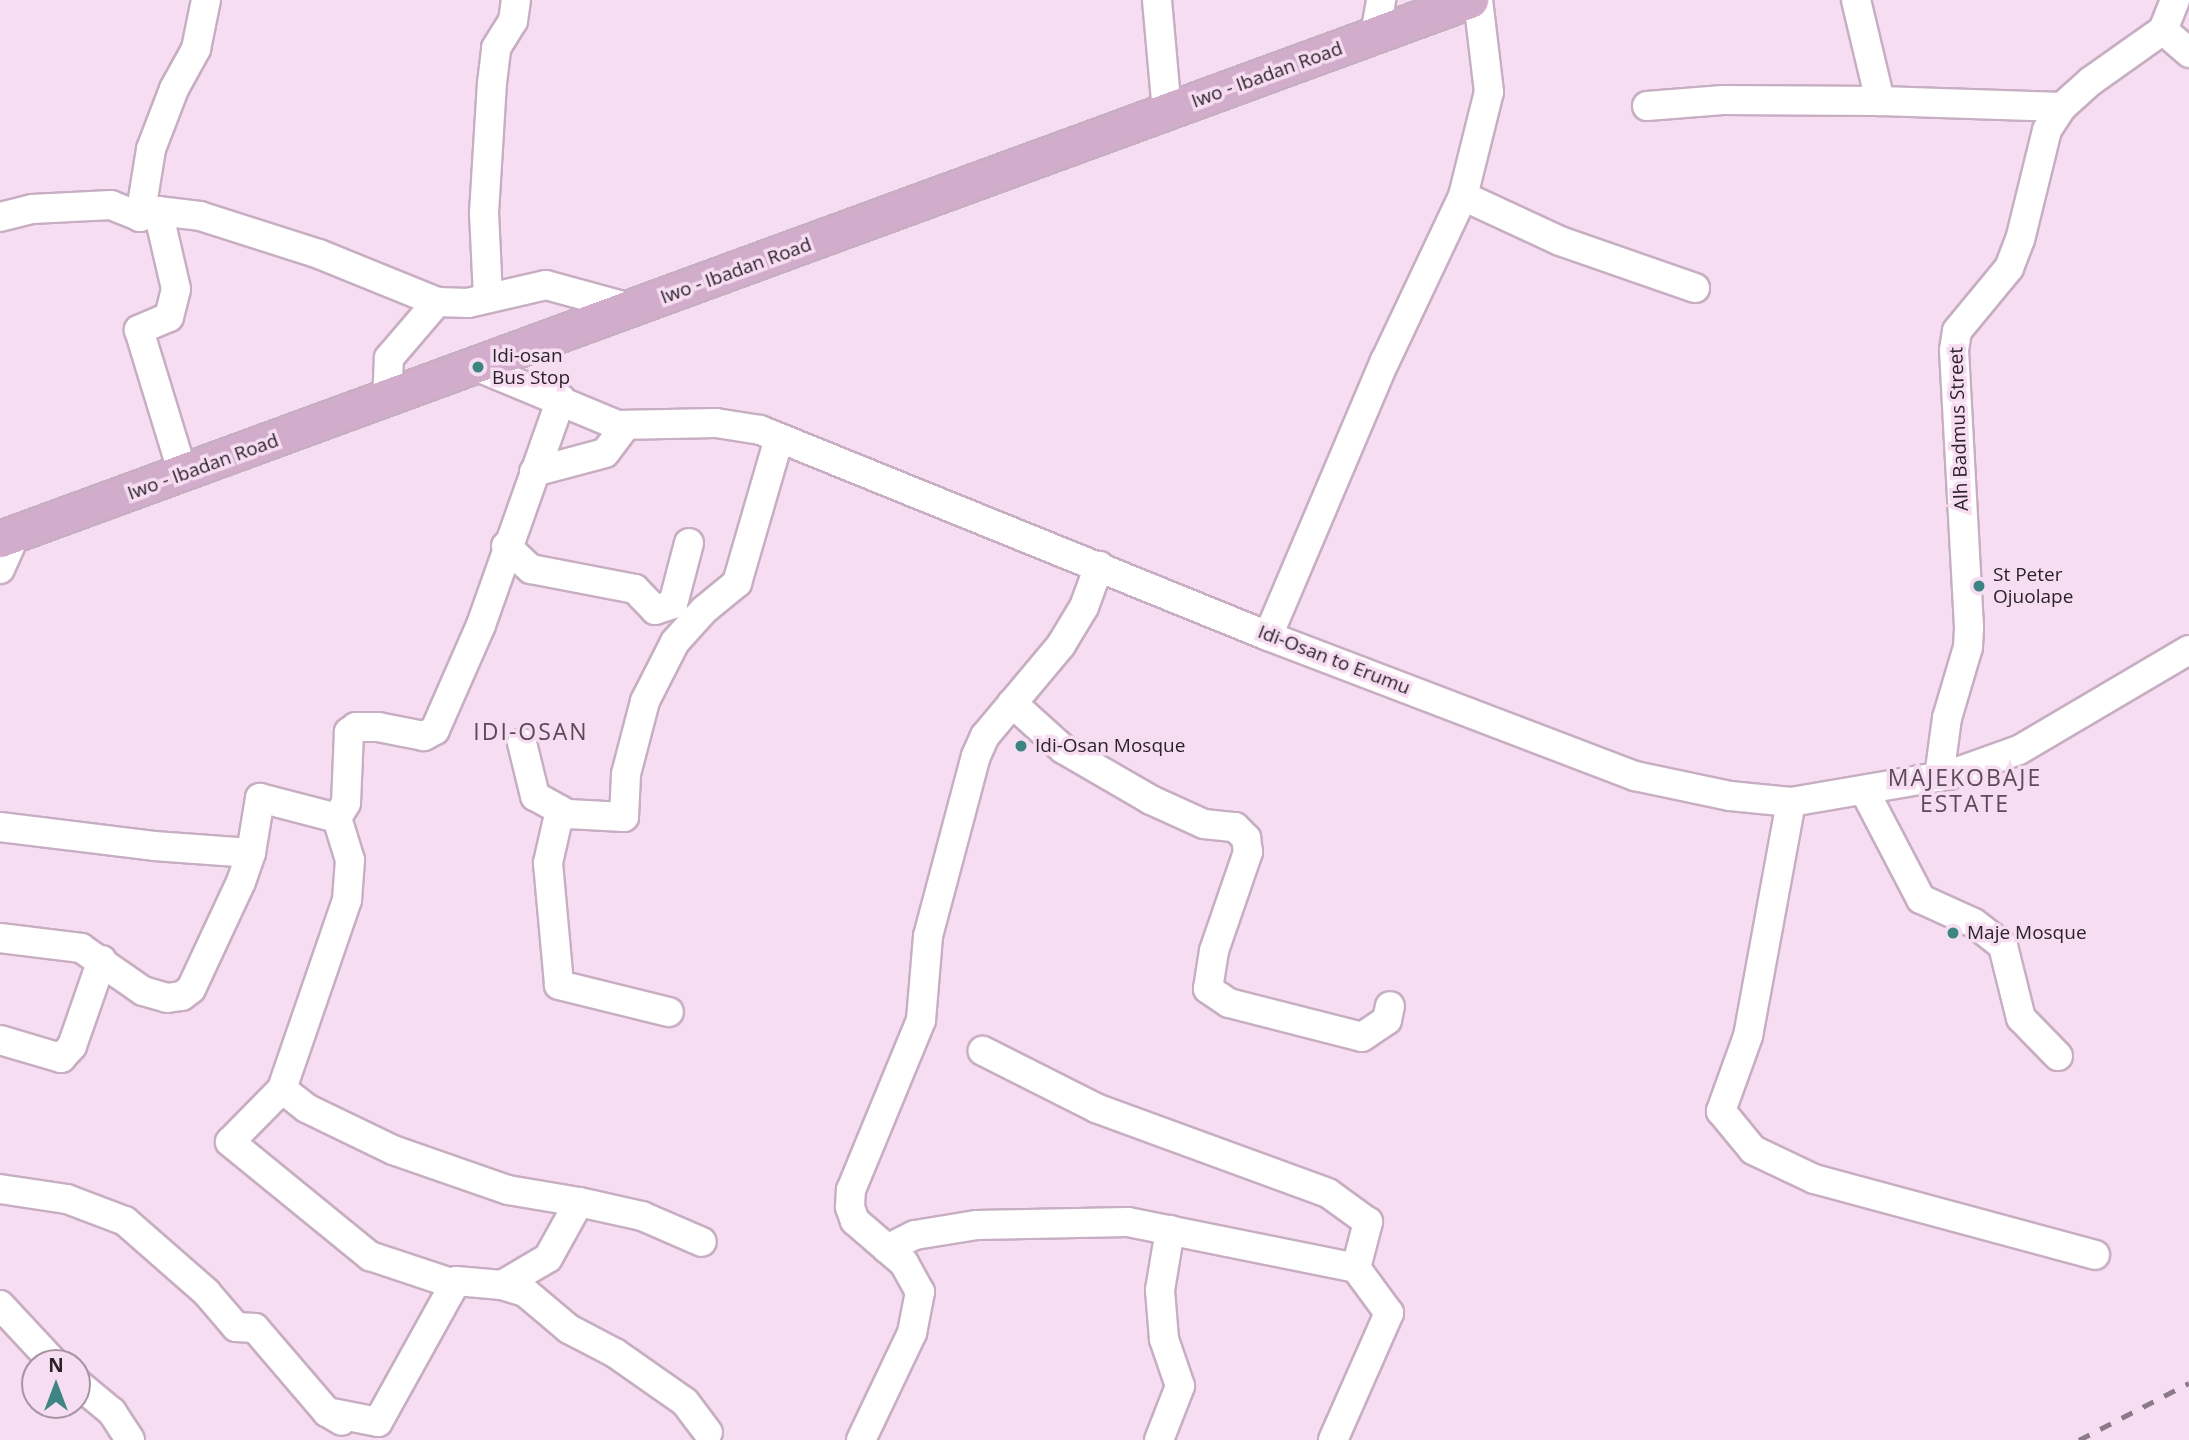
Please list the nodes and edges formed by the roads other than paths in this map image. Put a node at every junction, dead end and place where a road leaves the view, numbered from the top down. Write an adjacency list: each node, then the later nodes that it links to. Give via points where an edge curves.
1 (206, 0): 17 (street, via 196,49 174,89 151,149)
2 (516, 0): 20 (street, via 513,21 496,48 492,83 484,213)
3 (1157, 0): 15 (street)
4 (1381, 0): 10 (street)
5 (1470, 0): 10 (main road, Iwo - Ibadan Road)
6 (1478, 0): 16 (street, via 1489,92)
7 (1856, 0): 12 (street)
8 (2175, 0): 9 (street)
9 (2163, 30): 11 (street); 14 (street, Alh Badmus Street)
10 (1375, 35): 15 (main road, Iwo - Ibadan Road)
11 (2189, 53)
12 (1880, 101): 13 (street, via 1723,100); 14 (street)
13 (1647, 106)
14 (2062, 107): 39 (street, Alh Badmus Street, via 2047,130 2009,268 1957,331 1954,350 1969,627)
15 (1167, 112): 22 (main road, Iwo - Ibadan Road)
16 (1463, 196): 19 (street, via 1560,241); 35 (street, via 1385,360)
17 (149, 214): 18 (street, via 111,205 32,209); 21 (street, via 200,216 319,254); 29 (street, via 176,289 169,317 139,330)
18 (0, 217)
19 (1695, 288)
20 (488, 297): 21 (street, via 468,303); 22 (street, via 546,285)
21 (437, 302): 25 (street, via 389,358)
22 (634, 309): 23 (main road, Iwo - Ibadan Road)
23 (478, 367): 24 (street, Idi-Osan to Erumu); 25 (main road, Iwo - Ibadan Road)
24 (562, 399): 26 (street, Idi-Osan to Erumu); 28 (street)
25 (387, 400): 29 (main road, Iwo - Ibadan Road)
26 (625, 426): 27 (street, Idi-Osan to Erumu, via 716,423); 28 (street, via 605,453)
27 (779, 438): 33 (street, Idi-Osan to Erumu); 42 (street, via 737,583 675,642 645,701 626,774 624,817)
28 (534, 472): 32 (street)
29 (183, 474): 30 (main road, Iwo - Ibadan Road)
30 (8, 538): 34 (street)
31 (689, 543): 32 (street, via 673,604 655,610 635,589 531,569)
32 (506, 546): 43 (street, via 481,625 435,730 424,736 378,727 356,727 349,732 346,803)
33 (1099, 566): 35 (street, Idi-Osan to Erumu); 37 (street, via 1084,607 1060,645)
34 (0, 569)
35 (1268, 636): 41 (street, Idi-Osan to Erumu, via 1635,776 1730,796)
36 (2189, 650): 39 (street, Idi-Osan to Erumu, via 2019,750)
37 (1012, 703): 48 (street, via 1063,749 1151,800 1204,824 1235,827 1246,838 1248,852 1214,951 1208,989 1229,1003 1362,1037 1387,1020); 58 (street, via 985,736 976,756 928,936 921,1020 851,1189 855,1221)
38 (522, 743): 42 (street, via 535,796)
39 (1938, 777): 40 (street, Idi-Osan to Erumu)
40 (1865, 792): 41 (street, Idi-Osan to Erumu); 52 (street, via 1921,899 1973,923 2003,946 2021,1018)
41 (1791, 802): 59 (street, via 1748,1036 1721,1111 1753,1150 1814,1179)
42 (560, 810): 49 (street, via 548,863 559,985)
43 (337, 818): 45 (street, via 260,798); 53 (street, via 350,860 347,900)
44 (0, 827): 45 (street, via 153,846)
45 (251, 852): 47 (street, via 191,989 182,996 167,998 143,990)
46 (0, 938): 47 (street, via 81,948)
47 (102, 960): 50 (street, via 72,1046 61,1058)
48 (1390, 1006)
49 (669, 1012)
50 (0, 1040)
51 (983, 1051): 60 (street, via 1096,1108 1328,1193 1368,1222)
52 (2058, 1056)
53 (282, 1089): 55 (street, via 306,1108 393,1150 508,1191); 61 (street, via 230,1142 370,1256)
54 (0, 1189): 66 (street, via 67,1199 125,1221 206,1292 236,1327 255,1328)
55 (579, 1202): 57 (street, via 642,1216); 62 (street, via 548,1258)
56 (1170, 1230): 58 (street, via 1128,1222 977,1225 915,1236); 60 (street); 71 (street, via 1160,1290 1164,1339 1180,1386)
57 (702, 1242)
58 (887, 1248): 70 (street, via 914,1274 920,1310)
59 (2095, 1255)
60 (1356, 1268): 72 (street, via 1389,1313)
61 (454, 1284): 62 (street, via 461,1280); 66 (street, via 378,1422)
62 (502, 1284): 67 (street, via 525,1292 569,1329 615,1353 675,1395)
63 (0, 1305): 64 (street)
64 (41, 1349)
65 (91, 1395): 68 (street, via 112,1412)
66 (327, 1412): 69 (street)
67 (708, 1432)
68 (130, 1440)
69 (375, 1440)
70 (861, 1440)
71 (1159, 1440)
72 (1333, 1440)

